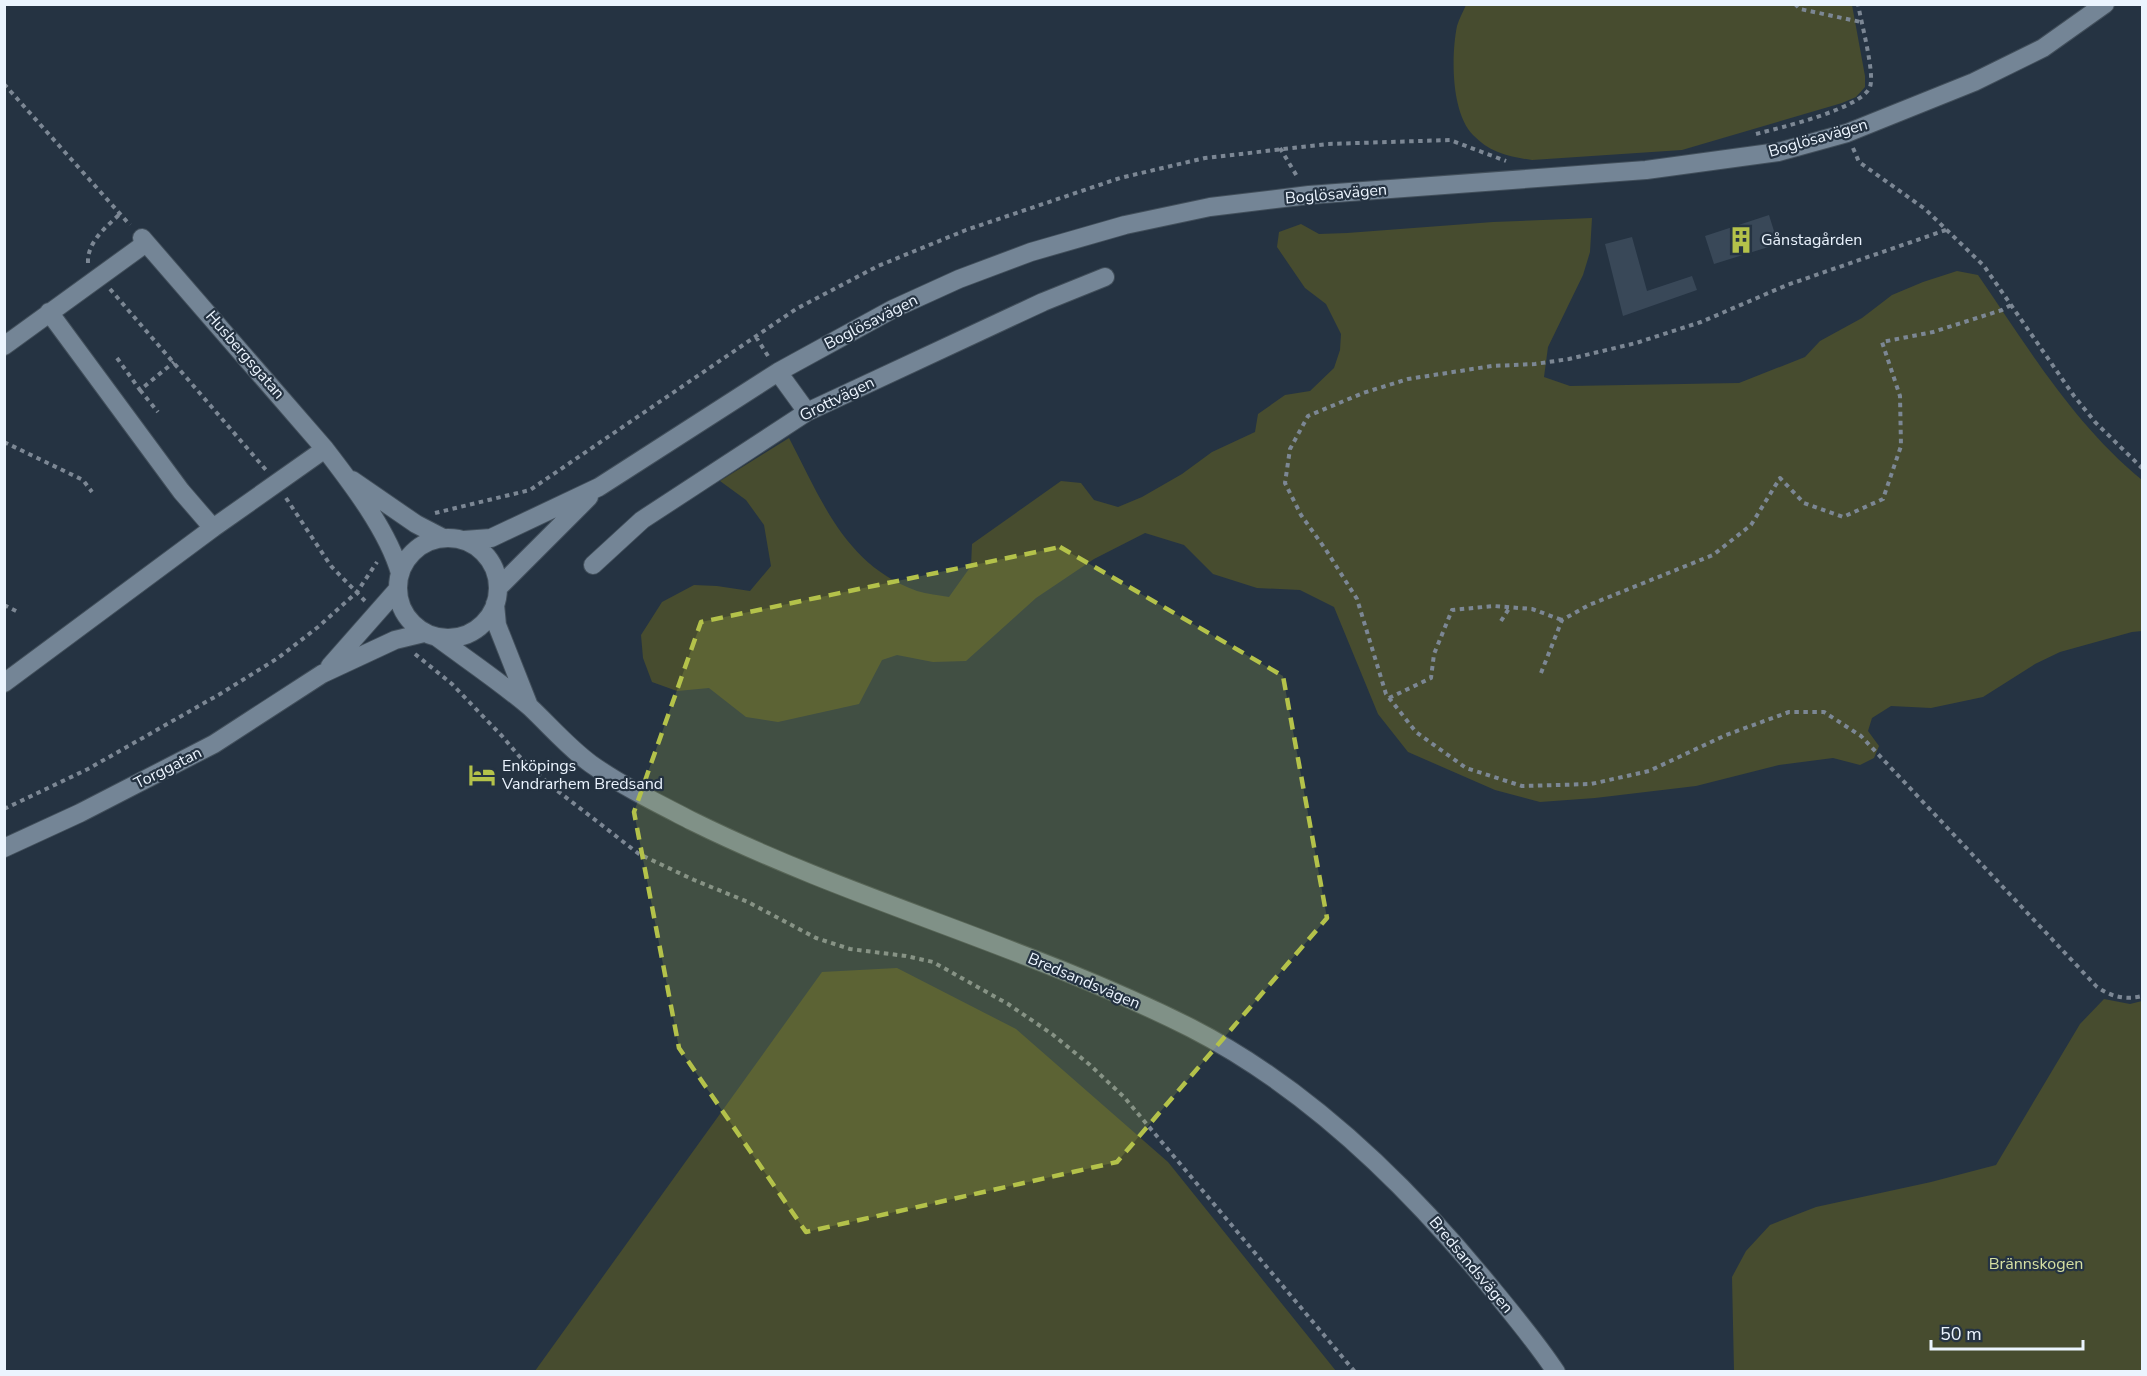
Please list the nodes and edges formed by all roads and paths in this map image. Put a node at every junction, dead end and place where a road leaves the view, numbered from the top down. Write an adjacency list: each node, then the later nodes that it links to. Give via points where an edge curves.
1 (1794, 4): 4 (path, via 1800,9)
2 (1858, 4): 4 (path)
3 (2105, 4): 7 (street, Boglösavägen, via 2043,48 1974,82)
4 (1861, 22): 6 (path, via 1872,75 1869,88 1858,101)
5 (4, 84): 12 (path)
6 (1843, 107): 7 (path); 8 (path)
7 (1847, 133): 11 (street, Boglösavägen, via 1778,152 1646,170); 13 (path, via 1859,162 1925,209)
8 (1749, 136)
9 (1280, 148): 10 (path, via 1450,140); 11 (path); 19 (path, via 1205,159 1120,178 966,230 878,266 796,309)
10 (1510, 163)
11 (1309, 195): 23 (street, Boglösavägen, via 1210,207 1125,225 1031,252 893,309)
12 (120, 214): 14 (path); 15 (path, via 96,237 89,253 87,262)
13 (1946, 230): 17 (path, via 1984,266); 54 (path, via 1786,285 1701,322 1636,343 1569,359 1408,379 1308,416 1290,449 1285,483 1301,515 1357,598)
14 (144, 240): 15 (street); 28 (street, Husbergsgatan)
15 (99, 277): 18 (street); 22 (path)
16 (1105, 277): 26 (street, Grottvägen)
17 (2011, 305): 29 (path, via 2088,414); 47 (path, via 1933,332 1882,342 1900,396 1901,446 1883,499 1843,517 1804,503 1780,478 1751,525 1713,555 1589,605)
18 (49, 312): 20 (street); 35 (street)
19 (756, 337): 23 (path); 34 (path, via 530,490 426,516)
20 (4, 346)
21 (117, 358): 24 (path)
22 (174, 362): 24 (path); 31 (path)
23 (778, 372): 26 (street); 32 (street, Boglösavägen)
24 (140, 390): 25 (path)
25 (158, 412)
26 (807, 412): 39 (street, Grottvägen, via 642,520)
27 (4, 442): 33 (path, via 83,480)
28 (325, 449): 30 (street, Husbergsgatan); 31 (street)
29 (2142, 468)
30 (345, 476): 34 (street, Husbergsgatan); 38 (street, Husbergsgatan)
31 (277, 484): 35 (street); 41 (path, via 331,566)
32 (598, 487): 37 (street, Boglösavägen, via 491,538); 42 (street, Boglösavägen)
33 (92, 492)
34 (416, 524): 36 (street, Husbergsgatan)
35 (213, 528): 53 (street)
36 (443, 538): 37 (street, Torggatan); 40 (street, Torggatan, via 414,550)
37 (464, 540): 42 (street, via 490,560 496,573)
38 (390, 545): 40 (street, Husbergsgatan); 41 (path)
39 (593, 565)
40 (398, 581): 46 (street, Torggatan); 49 (street, via 405,615 411,624)
41 (357, 592): 46 (path); 56 (path, via 278,658 220,694 88,769)
42 (497, 596): 49 (street, Torggatan, via 479,628 469,635 458,639); 55 (street, via 497,625)
43 (4, 605): 45 (path)
44 (1509, 607): 47 (path, via 1532,609); 48 (path); 54 (path, via 1452,610 1434,654 1431,678)
45 (18, 612)
46 (377, 614): 52 (street, Torggatan)
47 (1562, 620): 51 (path)
48 (1501, 621)
49 (431, 635): 50 (street, Torggatan); 55 (street, Bredsandsvägen)
50 (395, 640): 52 (street, Torggatan); 59 (path, via 452,684 550,785 639,854 748,902 816,938 850,949 933,962 1052,1034 1124,1097)
51 (1541, 673)
52 (322, 674): 57 (street, Torggatan, via 214,744)
53 (4, 683)
54 (1389, 698): 58 (path, via 1416,732 1466,768 1522,786 1591,784 1648,771 1726,735 1789,712 1824,712 1861,736 2097,987 2119,998)
55 (530, 708): 60 (street, Bredsandsvägen, via 590,763 699,824 769,858 1128,998 1194,1030 1270,1075 1342,1133 1421,1206)
56 (4, 808)
57 (4, 848)
58 (2142, 996)
59 (1355, 1371)
60 (1556, 1371)

